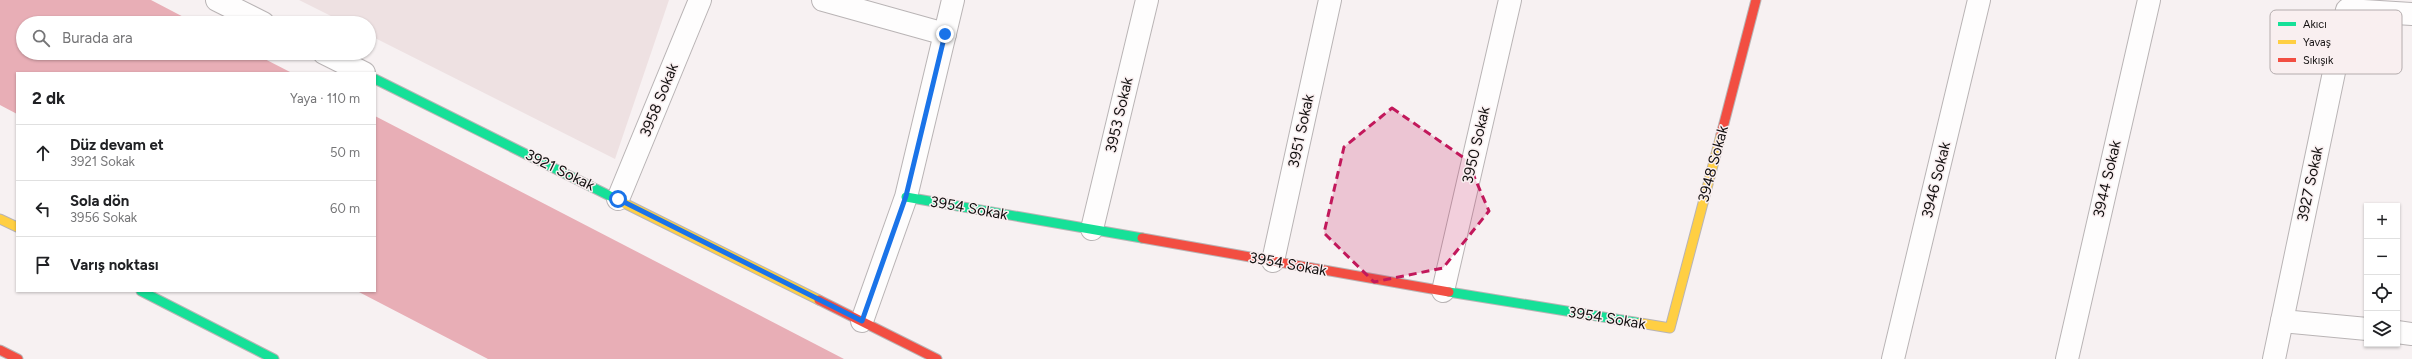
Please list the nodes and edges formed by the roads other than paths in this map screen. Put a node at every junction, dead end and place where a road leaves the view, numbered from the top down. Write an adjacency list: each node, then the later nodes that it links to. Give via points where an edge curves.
1 (217, 0): 13 (street)
2 (700, 0): 20 (street, 3958 Sokak)
3 (823, 0): 14 (street)
4 (953, 0): 14 (street)
5 (1146, 0): 23 (street, 3953 Sokak)
6 (1330, 0): 24 (street, 3951 Sokak)
7 (1510, 0): 25 (street, 3950 Sokak)
8 (1756, 0): 29 (street, 3948 Sokak)
9 (1979, 0): 37 (street, 3946 Sokak)
10 (2149, 0): 38 (street, 3944 Sokak)
11 (2402, 13): 12 (street, 3927 Sokak)
12 (2412, 14)
13 (249, 16)
14 (945, 34): 19 (street)
15 (338, 60): 16 (street)
16 (362, 72)
17 (2334, 74): 28 (street, 3927 Sokak)
18 (376, 79): 20 (street, 3921 Sokak)
19 (906, 196): 23 (street, 3954 Sokak); 27 (street)
20 (618, 199): 27 (street, 3921 Sokak)
21 (0, 218): 22 (street)
22 (16, 226)
23 (1092, 229): 24 (street, 3954 Sokak)
24 (1272, 261): 25 (street, 3954 Sokak)
25 (1443, 291): 29 (street, 3954 Sokak)
26 (143, 292): 35 (street)
27 (862, 321): 36 (street, 3921 Sokak)
28 (2282, 321): 30 (street); 39 (street, 3927 Sokak)
29 (1670, 328)
30 (2364, 330)
31 (2400, 332): 32 (street)
32 (2412, 334)
33 (0, 350): 34 (street)
34 (18, 359)
35 (274, 359)
36 (937, 359)
37 (1892, 359)
38 (2067, 359)
39 (2274, 359)

